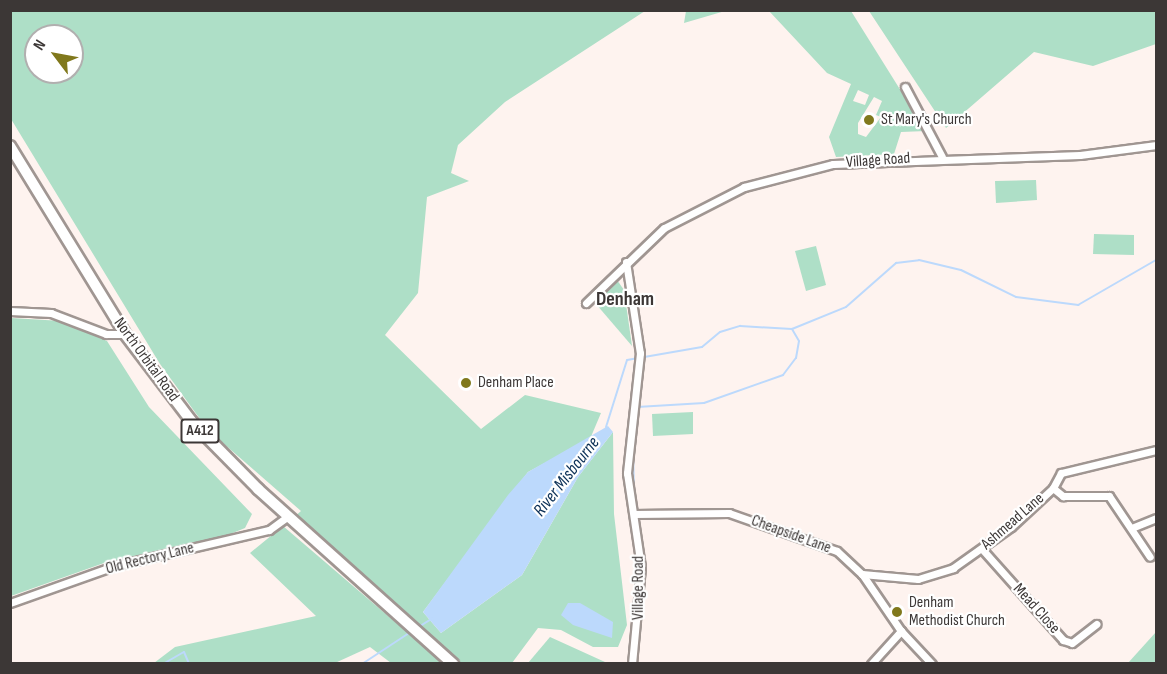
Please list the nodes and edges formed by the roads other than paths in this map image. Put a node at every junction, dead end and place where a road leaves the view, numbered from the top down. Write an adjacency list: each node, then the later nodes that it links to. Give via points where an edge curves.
1 (905, 87): 4 (street)
2 (1156, 145): 4 (street, Village Road, via 1080,155)
3 (10, 146): 8 (main road, North Orbital Road / A412)
4 (942, 157): 5 (street, Village Road, via 833,164 744,187 690,211)
5 (626, 262): 6 (street, Village Road); 11 (street, Village Road, via 640,353 627,473)
6 (586, 303)
7 (10, 311): 8 (street, via 51,313 106,334)
8 (125, 334): 12 (main road, North Orbital Road / A412, via 192,422)
9 (1156, 450): 10 (street, Ashmead Lane, via 1061,473)
10 (1053, 488): 14 (street, via 1063,496 1108,496); 15 (street, Ashmead Lane)
11 (634, 514): 17 (street, Cheapside Lane, via 729,513 837,551); 22 (street, Village Road, via 641,613)
12 (288, 516): 18 (street, Old Rectory Lane, via 269,530 114,566); 21 (main road, North Orbital Road / A412)
13 (1156, 518): 14 (street)
14 (1134, 527): 16 (street)
15 (982, 549): 17 (street, Ashmead Lane, via 953,568 918,579); 19 (street, Mead Close, via 1064,640 1072,643)
16 (1150, 557)
17 (862, 574): 20 (street, Cheapside Lane)
18 (10, 603)
19 (1096, 624)
20 (901, 631): 23 (street); 24 (street, Cheapside Lane)
21 (453, 663)
22 (632, 663)
23 (871, 663)
24 (932, 663)

